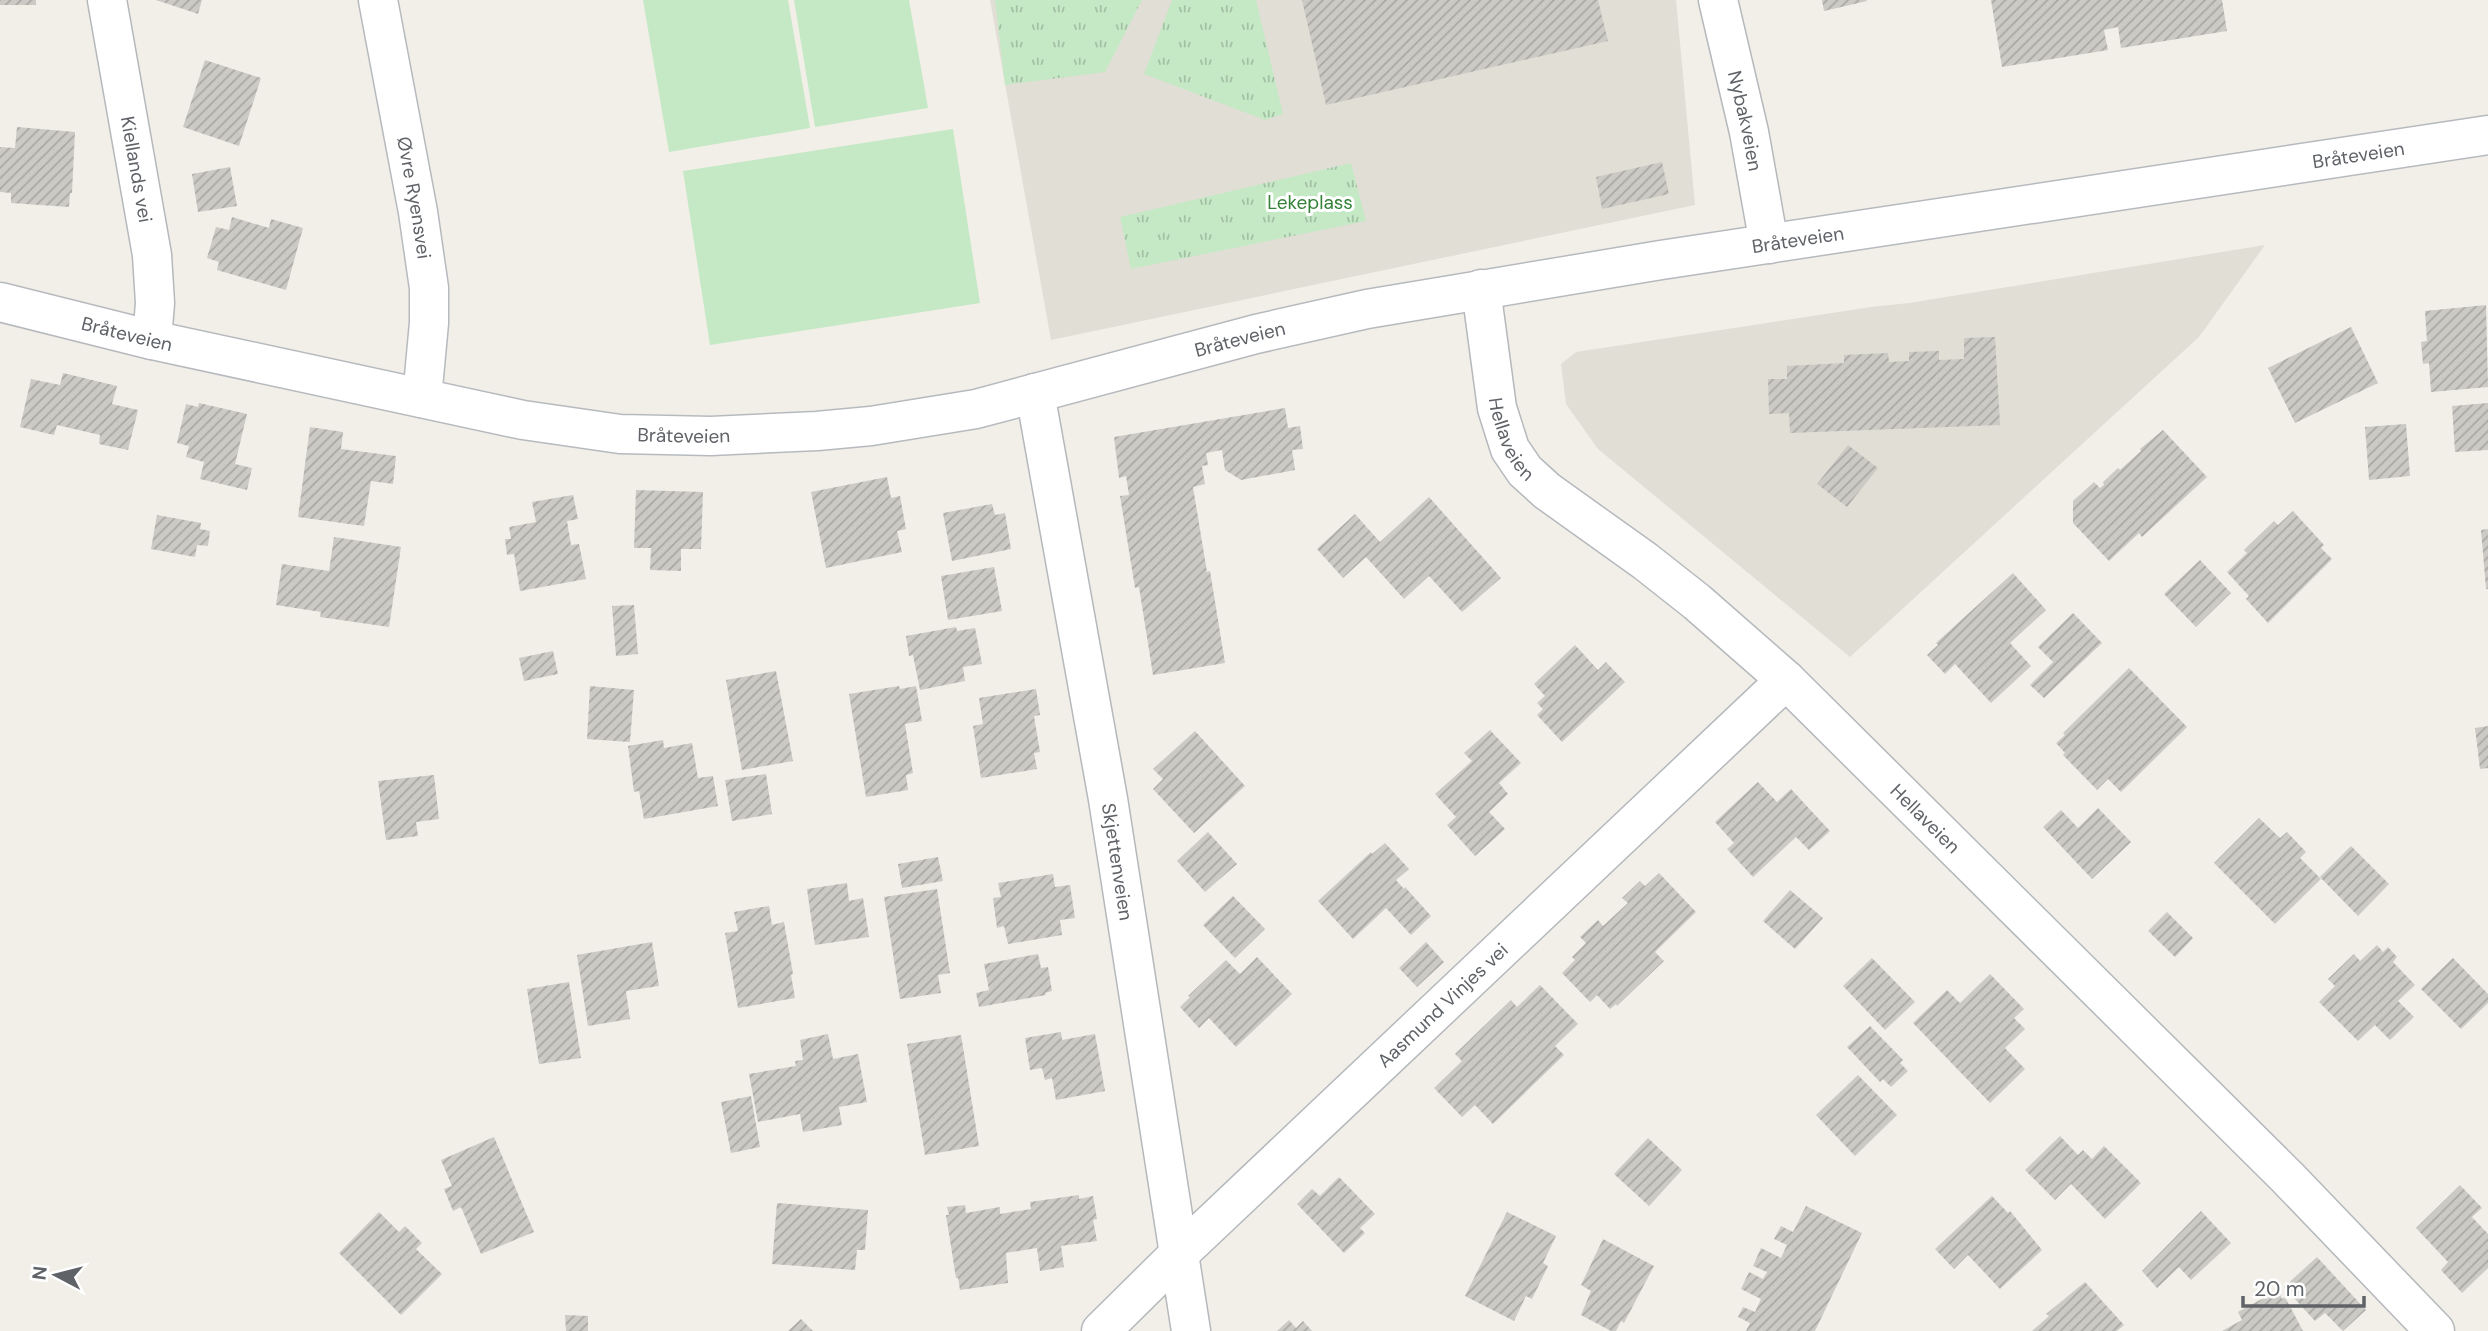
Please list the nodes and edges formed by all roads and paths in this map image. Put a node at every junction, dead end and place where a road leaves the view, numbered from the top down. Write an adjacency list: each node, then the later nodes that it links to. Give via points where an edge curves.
1 (107, 0): 8 (street, Kiellands vei, via 152,255)
2 (379, 0): 10 (street, Øvre Ryensvei, via 429,288)
3 (1718, 0): 5 (street, Nybakveien)
4 (2488, 135): 5 (street, Bråteveien)
5 (1769, 244): 6 (street, Bråteveien)
6 (1481, 289): 9 (street, Bråteveien, via 1310,322); 11 (street, Hellaveien, via 1497,408 1510,449 1525,471 1697,602)
7 (0, 302): 8 (street, Bråteveien)
8 (152, 340): 10 (street, Bråteveien)
9 (1035, 393): 10 (street, Bråteveien, via 976,409 871,426 684,436 576,429); 12 (street, Skjettenveien, via 1108,799)
10 (422, 398)
11 (1786, 680): 12 (street, Aasmund Vinjes vei); 15 (street, Hellaveien, via 2288,1178)
12 (1179, 1254): 13 (street, Aasmund Vinjes vei); 14 (street, Skjettenveien)
13 (1101, 1331)
14 (1191, 1331)
15 (2435, 1331)

